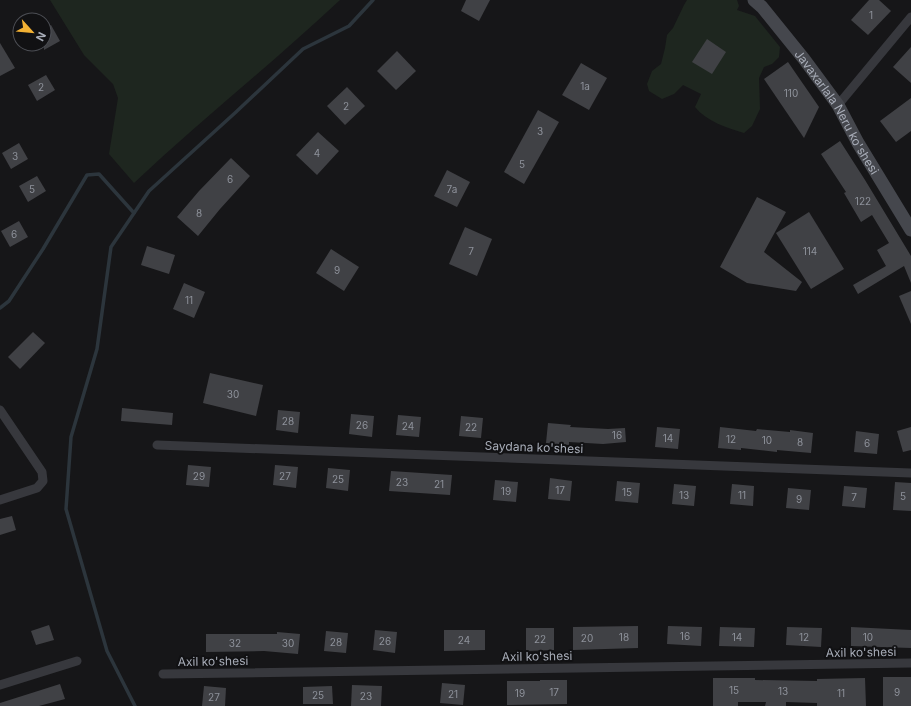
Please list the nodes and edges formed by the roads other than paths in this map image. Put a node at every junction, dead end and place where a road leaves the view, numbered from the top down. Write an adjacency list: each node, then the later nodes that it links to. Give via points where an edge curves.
1 (754, 0): 3 (street, Javaxarlala Neru ko'shesi, via 800,53)
2 (911, 17): 3 (street)
3 (838, 105): 4 (street, Javaxarlala Neru ko'shesi)
4 (911, 230)
5 (0, 410): 8 (street, via 42,472 43,481 37,488)
6 (157, 444): 7 (street, Saydana ko'shesi)
7 (911, 473)
8 (0, 500)
9 (77, 661): 12 (street)
10 (911, 663): 11 (street, Axil ko'shesi)
11 (164, 674)
12 (0, 685)

